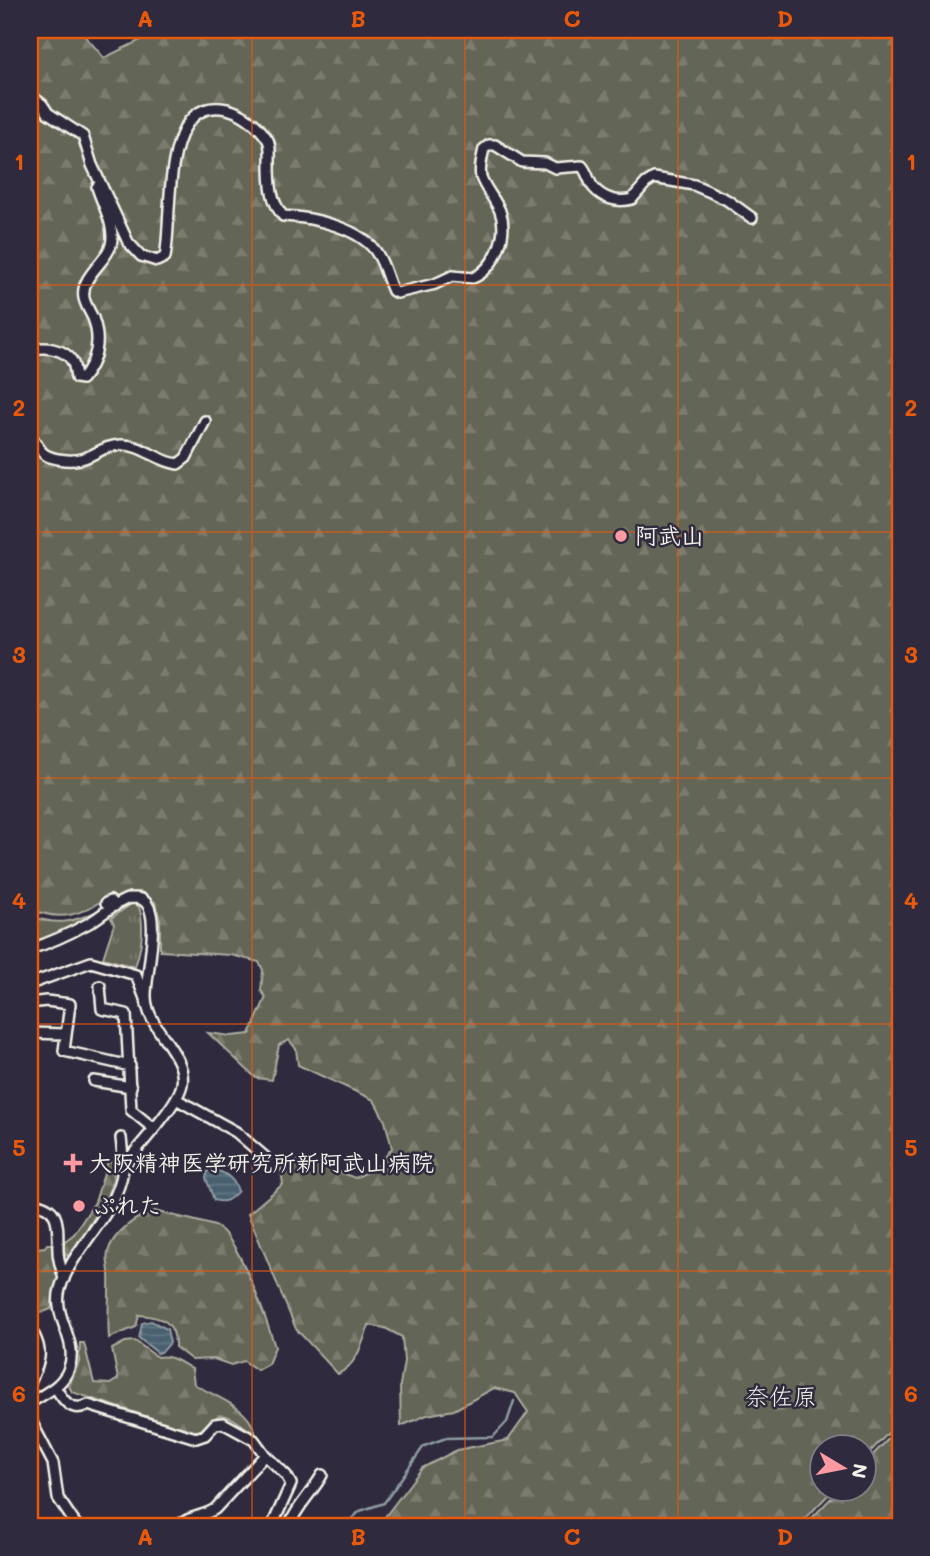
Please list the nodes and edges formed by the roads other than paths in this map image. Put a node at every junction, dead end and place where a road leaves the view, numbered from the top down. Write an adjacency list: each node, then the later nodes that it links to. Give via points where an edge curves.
1 (30, 95): 2 (street, via 83,136)
2 (99, 179): 3 (street, via 128,242 141,256 157,261 165,257 170,177 181,131 202,111 234,110 270,144 271,191 283,216 319,221 367,242 397,293 452,276 473,278 495,256 503,222 481,176 484,149 489,145 522,162 555,168 582,166 596,190 613,201 632,199 654,178 694,185); 4 (street, via 97,188 111,236 107,253 85,289 95,325 97,348 92,366 79,379 66,354 44,347)
3 (752, 218)
4 (30, 352)
5 (205, 421): 6 (street, via 186,458 177,464 122,444 79,461 57,459 41,451)
6 (30, 435)
7 (30, 949): 11 (street, via 68,933 110,905 138,898 151,913)
8 (30, 984): 11 (street, via 91,962 136,975)
9 (100, 986): 14 (street, via 102,1009 126,1014)
10 (30, 1003): 13 (street, via 70,1004)
11 (146, 1003): 17 (street, via 153,1024 182,1070)
12 (30, 1033): 13 (street)
13 (66, 1034): 14 (street, via 64,1051)
14 (130, 1066): 16 (street)
15 (94, 1081): 16 (street)
16 (131, 1087): 18 (street, via 131,1110)
17 (176, 1099): 18 (street); 20 (street, via 236,1132)
18 (153, 1128): 21 (street)
19 (121, 1138): 21 (street)
20 (265, 1157)
21 (123, 1166): 23 (street, via 110,1205)
22 (30, 1203): 23 (street, via 46,1208 56,1219)
23 (64, 1279): 26 (street, via 59,1307 72,1356)
24 (30, 1333): 25 (street, via 41,1357)
25 (30, 1382)
26 (55, 1387): 27 (street); 29 (street, via 74,1408 88,1405 196,1438 215,1423 223,1423 254,1440)
27 (30, 1400)
28 (30, 1419): 31 (street, via 53,1464 58,1498)
29 (265, 1455): 32 (street, via 215,1509); 33 (street, via 291,1484)
30 (322, 1475): 34 (street)
31 (77, 1526)
32 (179, 1526)
33 (272, 1526)
34 (289, 1526)

